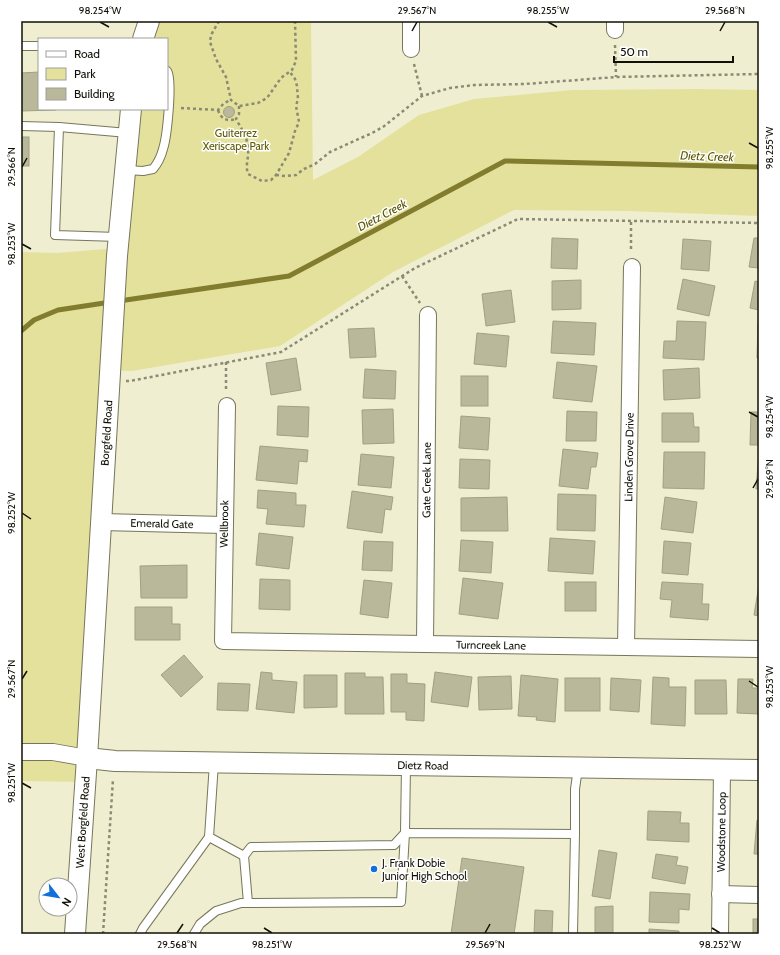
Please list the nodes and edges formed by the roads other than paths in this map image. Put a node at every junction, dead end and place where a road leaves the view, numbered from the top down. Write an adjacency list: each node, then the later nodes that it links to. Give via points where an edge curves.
1 (148, 21): 3 (street)
2 (411, 21): 6 (street)
3 (143, 38)
4 (21, 46): 5 (lane)
5 (38, 46)
6 (411, 49)
7 (168, 73): 8 (lane)
8 (168, 107)
9 (131, 110): 13 (street, Borgfeld Road)
10 (168, 110): 14 (lane, via 165,140 159,161 153,169)
11 (21, 126): 12 (lane)
12 (59, 127): 13 (lane); 15 (lane, via 55,235)
13 (129, 133): 14 (street, Borgfeld Road)
14 (126, 170): 15 (street, Borgfeld Road)
15 (118, 247): 19 (street, Borgfeld Road)
16 (632, 267): 23 (street, Linden Grove Drive)
17 (428, 315): 22 (street, Gate Creek Lane)
18 (227, 406): 20 (street, Wellbrook)
19 (101, 522): 20 (street, Emerald Gate); 26 (street, Borgfeld Road)
20 (224, 525): 21 (street, Wellbrook)
21 (223, 641): 22 (street, Turncreek Lane)
22 (425, 644): 23 (street, Turncreek Lane)
23 (626, 647): 24 (street, Turncreek Lane)
24 (759, 649)
25 (21, 752): 26 (street, via 53,752)
26 (87, 758): 27 (street, Dietz Road, via 115,761); 39 (street, West Borgfeld Road)
27 (214, 762): 28 (street, Dietz Road); 34 (lane)
28 (406, 765): 29 (street, Dietz Road); 32 (lane)
29 (578, 767): 30 (street, Dietz Road); 33 (lane, via 575,789)
30 (722, 769): 31 (street, Dietz Road); 36 (street, Woodstone Loop)
31 (759, 770)
32 (405, 833): 33 (lane); 35 (lane, via 394,845 251,847); 38 (lane, via 401,902)
33 (575, 834): 42 (lane)
34 (209, 837): 35 (lane); 40 (lane)
35 (244, 856): 38 (lane)
36 (720, 894): 37 (street); 43 (street, Woodstone Loop)
37 (759, 895)
38 (248, 903): 41 (lane, via 216,911 200,924)
39 (75, 934)
40 (140, 934)
41 (194, 934)
42 (573, 934)
43 (720, 934)

